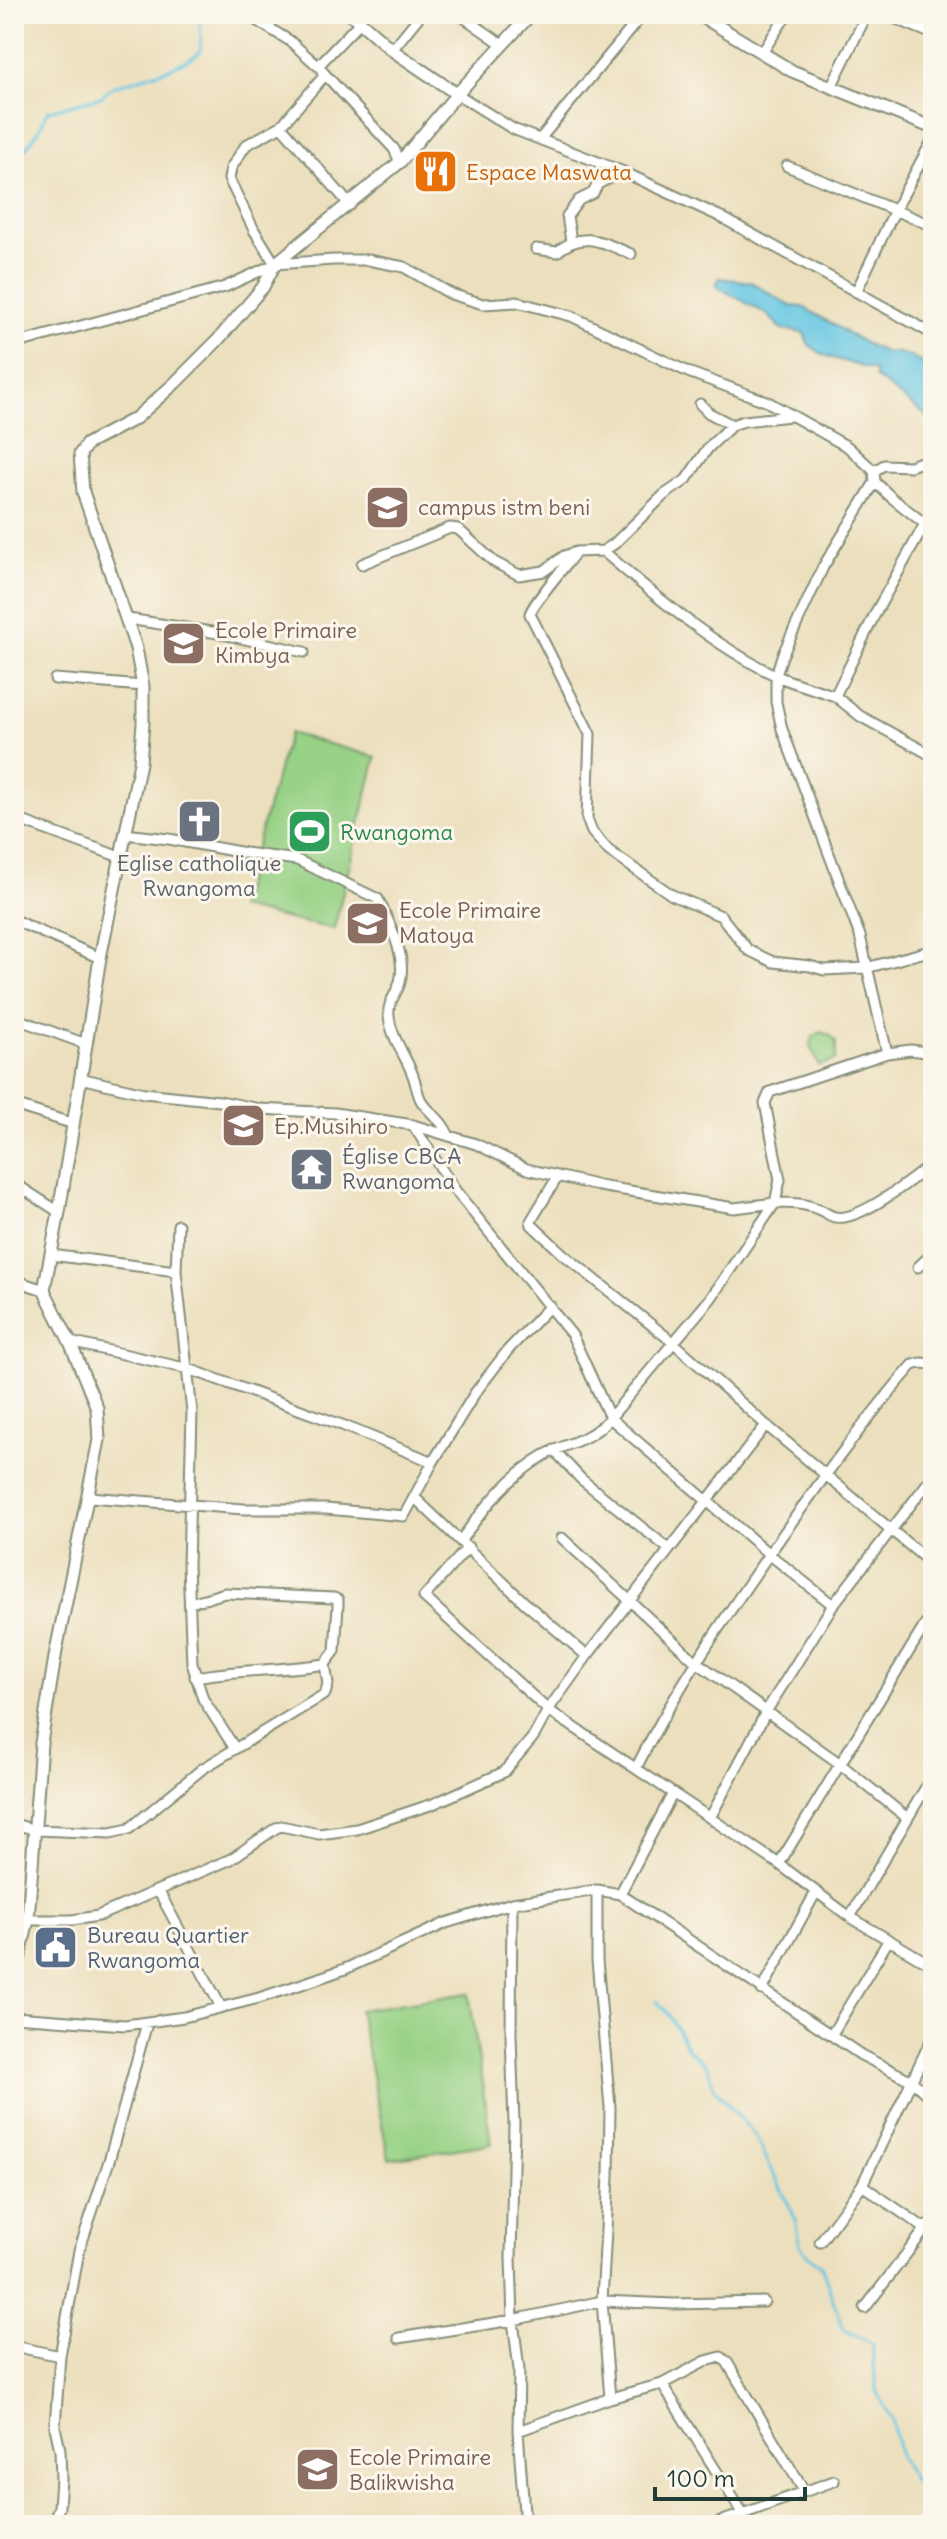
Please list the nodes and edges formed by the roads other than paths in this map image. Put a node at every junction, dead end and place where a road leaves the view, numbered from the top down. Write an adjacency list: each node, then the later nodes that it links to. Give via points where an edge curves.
1 (246, 14): 15 (street, via 290,41)
2 (421, 14): 13 (street)
3 (459, 14): 12 (street)
4 (531, 14): 12 (street)
5 (643, 14): 20 (street)
6 (698, 14): 14 (street)
7 (787, 14): 14 (street)
8 (867, 14): 16 (street)
9 (884, 14): 11 (street)
10 (355, 18): 13 (street); 15 (street)
11 (933, 34)
12 (502, 44): 17 (street)
13 (392, 50): 17 (street)
14 (762, 53): 16 (street)
15 (322, 70): 18 (street); 22 (street)
16 (831, 87): 19 (street)
17 (457, 94): 20 (street, via 513,129); 22 (street)
18 (281, 126): 25 (street); 31 (street, via 246,145 229,179)
19 (933, 128)
20 (540, 139): 24 (street)
21 (933, 139): 26 (street)
22 (400, 162): 25 (street, via 374,190)
23 (787, 166): 26 (street)
24 (621, 171): 28 (street, via 598,184 567,216); 32 (street, via 719,216)
25 (350, 205): 31 (street)
26 (895, 210): 27 (street); 32 (street)
27 (933, 226)
28 (571, 241): 29 (street, via 557,252); 30 (street, via 596,240)
29 (536, 249)
30 (631, 254)
31 (275, 264): 34 (street, via 225,287); 36 (street, via 368,260 404,267 451,294 483,304 543,307); 45 (street, via 263,287 175,383 136,418 87,444 80,454 83,492)
32 (856, 292): 33 (street)
33 (933, 334)
34 (14, 344)
35 (700, 404): 37 (street)
36 (791, 416): 37 (street); 39 (street, via 848,447)
37 (732, 425): 42 (street, via 686,480)
38 (933, 458): 39 (street)
39 (874, 471): 40 (street)
40 (875, 482): 41 (street); 47 (street, via 823,567)
41 (929, 524): 50 (street, via 876,612)
42 (603, 551): 43 (street); 47 (street, via 710,636)
43 (576, 552): 44 (street, via 544,571 519,575 450,528); 58 (street, via 530,614 590,734 587,819 592,832 629,867 672,895 721,916 748,950 773,962 824,970)
44 (362, 564)
45 (128, 619): 46 (street); 49 (street)
46 (304, 652)
47 (776, 675): 50 (street); 58 (street, via 782,729 849,900)
48 (55, 679): 49 (street)
49 (143, 686): 53 (street, via 140,763)
50 (835, 696): 51 (street, via 860,716)
51 (933, 756)
52 (14, 818): 54 (street)
53 (125, 834): 54 (street); 67 (street, via 297,860 378,899 401,961 388,1015 422,1101)
54 (120, 857): 57 (street)
55 (14, 920): 57 (street)
56 (933, 950): 58 (street)
57 (100, 958): 60 (street)
58 (866, 968): 61 (street)
59 (14, 1018): 60 (street)
60 (86, 1044): 63 (street)
61 (887, 1053): 62 (street); 71 (street, via 766,1096 780,1180)
62 (933, 1053)
63 (80, 1078): 65 (street); 66 (street, via 144,1093)
64 (14, 1105): 65 (street)
65 (74, 1124): 72 (street)
66 (413, 1125): 67 (street); 80 (street, via 455,1190)
67 (449, 1136): 69 (street, via 527,1169)
68 (933, 1163): 71 (street, via 886,1197 842,1217)
69 (558, 1176): 71 (street, via 734,1208); 82 (street, via 532,1225)
70 (14, 1183): 72 (street)
71 (775, 1203): 82 (street)
72 (59, 1212): 75 (street)
73 (178, 1225): 77 (street)
74 (933, 1253): 76 (street)
75 (51, 1255): 77 (street); 79 (street)
76 (918, 1267)
77 (176, 1271): 84 (street)
78 (14, 1280): 79 (street)
79 (44, 1290): 81 (street)
80 (550, 1306): 85 (street, via 572,1335); 88 (street, via 475,1393)
81 (70, 1342): 84 (street); 91 (street, via 97,1408 99,1440)
82 (674, 1343): 85 (street); 86 (street)
83 (933, 1364): 89 (street, via 913,1365)
84 (189, 1369): 88 (street); 94 (street)
85 (610, 1418): 87 (street, via 593,1435); 93 (street)
86 (766, 1425): 89 (street); 93 (street)
87 (554, 1450): 97 (street, via 510,1482 481,1512); 98 (street, via 581,1479)
88 (433, 1462): 92 (street)
89 (825, 1475): 95 (street); 99 (street)
90 (933, 1476): 95 (street)
91 (89, 1497): 94 (street); 119 (street, via 41,1743)
92 (414, 1497): 94 (street, via 404,1516); 97 (street)
93 (707, 1501): 98 (street); 99 (street)
94 (190, 1504): 102 (street)
95 (890, 1529): 100 (street); 103 (street)
96 (562, 1538): 101 (street)
97 (465, 1544): 105 (street); 109 (street, via 424,1597)
98 (669, 1549): 101 (street)
99 (769, 1554): 103 (street); 106 (street)
100 (933, 1565)
101 (632, 1601): 105 (street); 106 (street)
102 (190, 1603): 107 (street, via 225,1593 334,1598 335,1651); 108 (street)
103 (833, 1605): 110 (street)
104 (933, 1612): 112 (street)
105 (587, 1656): 109 (street)
106 (695, 1661): 110 (street); 113 (street)
107 (325, 1664): 108 (street); 111 (street, via 327,1690 318,1700)
108 (195, 1677): 111 (street)
109 (548, 1710): 113 (street); 121 (street, via 504,1772 433,1804 357,1829 319,1834 281,1826 231,1859)
110 (767, 1710): 112 (street); 117 (street)
111 (234, 1747): 119 (street, via 129,1829)
112 (839, 1763): 116 (street); 120 (street)
113 (636, 1768): 115 (street)
114 (933, 1775): 116 (street)
115 (673, 1793): 117 (street); 124 (street)
116 (906, 1817): 126 (street)
117 (710, 1818): 120 (street)
118 (14, 1824): 119 (street)
119 (36, 1830): 127 (street)
120 (779, 1864): 123 (street)
121 (158, 1890): 127 (street, via 87,1919); 132 (street)
122 (597, 1890): 124 (street); 125 (street); 143 (street, via 610,2118)
123 (816, 1892): 126 (street); 131 (street)
124 (620, 1894): 131 (street)
125 (512, 1903): 132 (street, via 446,1923 345,1969); 146 (street)
126 (850, 1917): 128 (street)
127 (28, 1920): 130 (street)
128 (888, 1941): 129 (street); 135 (street)
129 (933, 1966)
130 (14, 1981)
131 (762, 1990): 135 (street)
132 (221, 2007): 134 (street)
133 (14, 2017): 134 (street)
134 (147, 2023): 149 (street, via 79,2251)
135 (832, 2034): 137 (street)
136 (933, 2036): 137 (street)
137 (912, 2081): 138 (street); 139 (street)
138 (933, 2100)
139 (862, 2185): 141 (street); 142 (street)
140 (933, 2219): 141 (street)
141 (928, 2232): 145 (street)
142 (820, 2242)
143 (602, 2301): 144 (street); 146 (street); 151 (street)
144 (764, 2302)
145 (865, 2308)
146 (513, 2320): 147 (street); 152 (street)
147 (399, 2338)
148 (14, 2346): 149 (street)
149 (60, 2356): 156 (street, via 55,2427 61,2479)
150 (662, 2384): 151 (street); 154 (street, via 721,2357); 155 (street)
151 (610, 2398): 152 (street)
152 (518, 2431): 157 (street)
153 (834, 2481): 154 (street)
154 (804, 2491): 155 (street)
155 (743, 2513): 158 (street); 159 (street)
156 (52, 2525)
157 (525, 2525)
158 (712, 2525)
159 (750, 2525)

